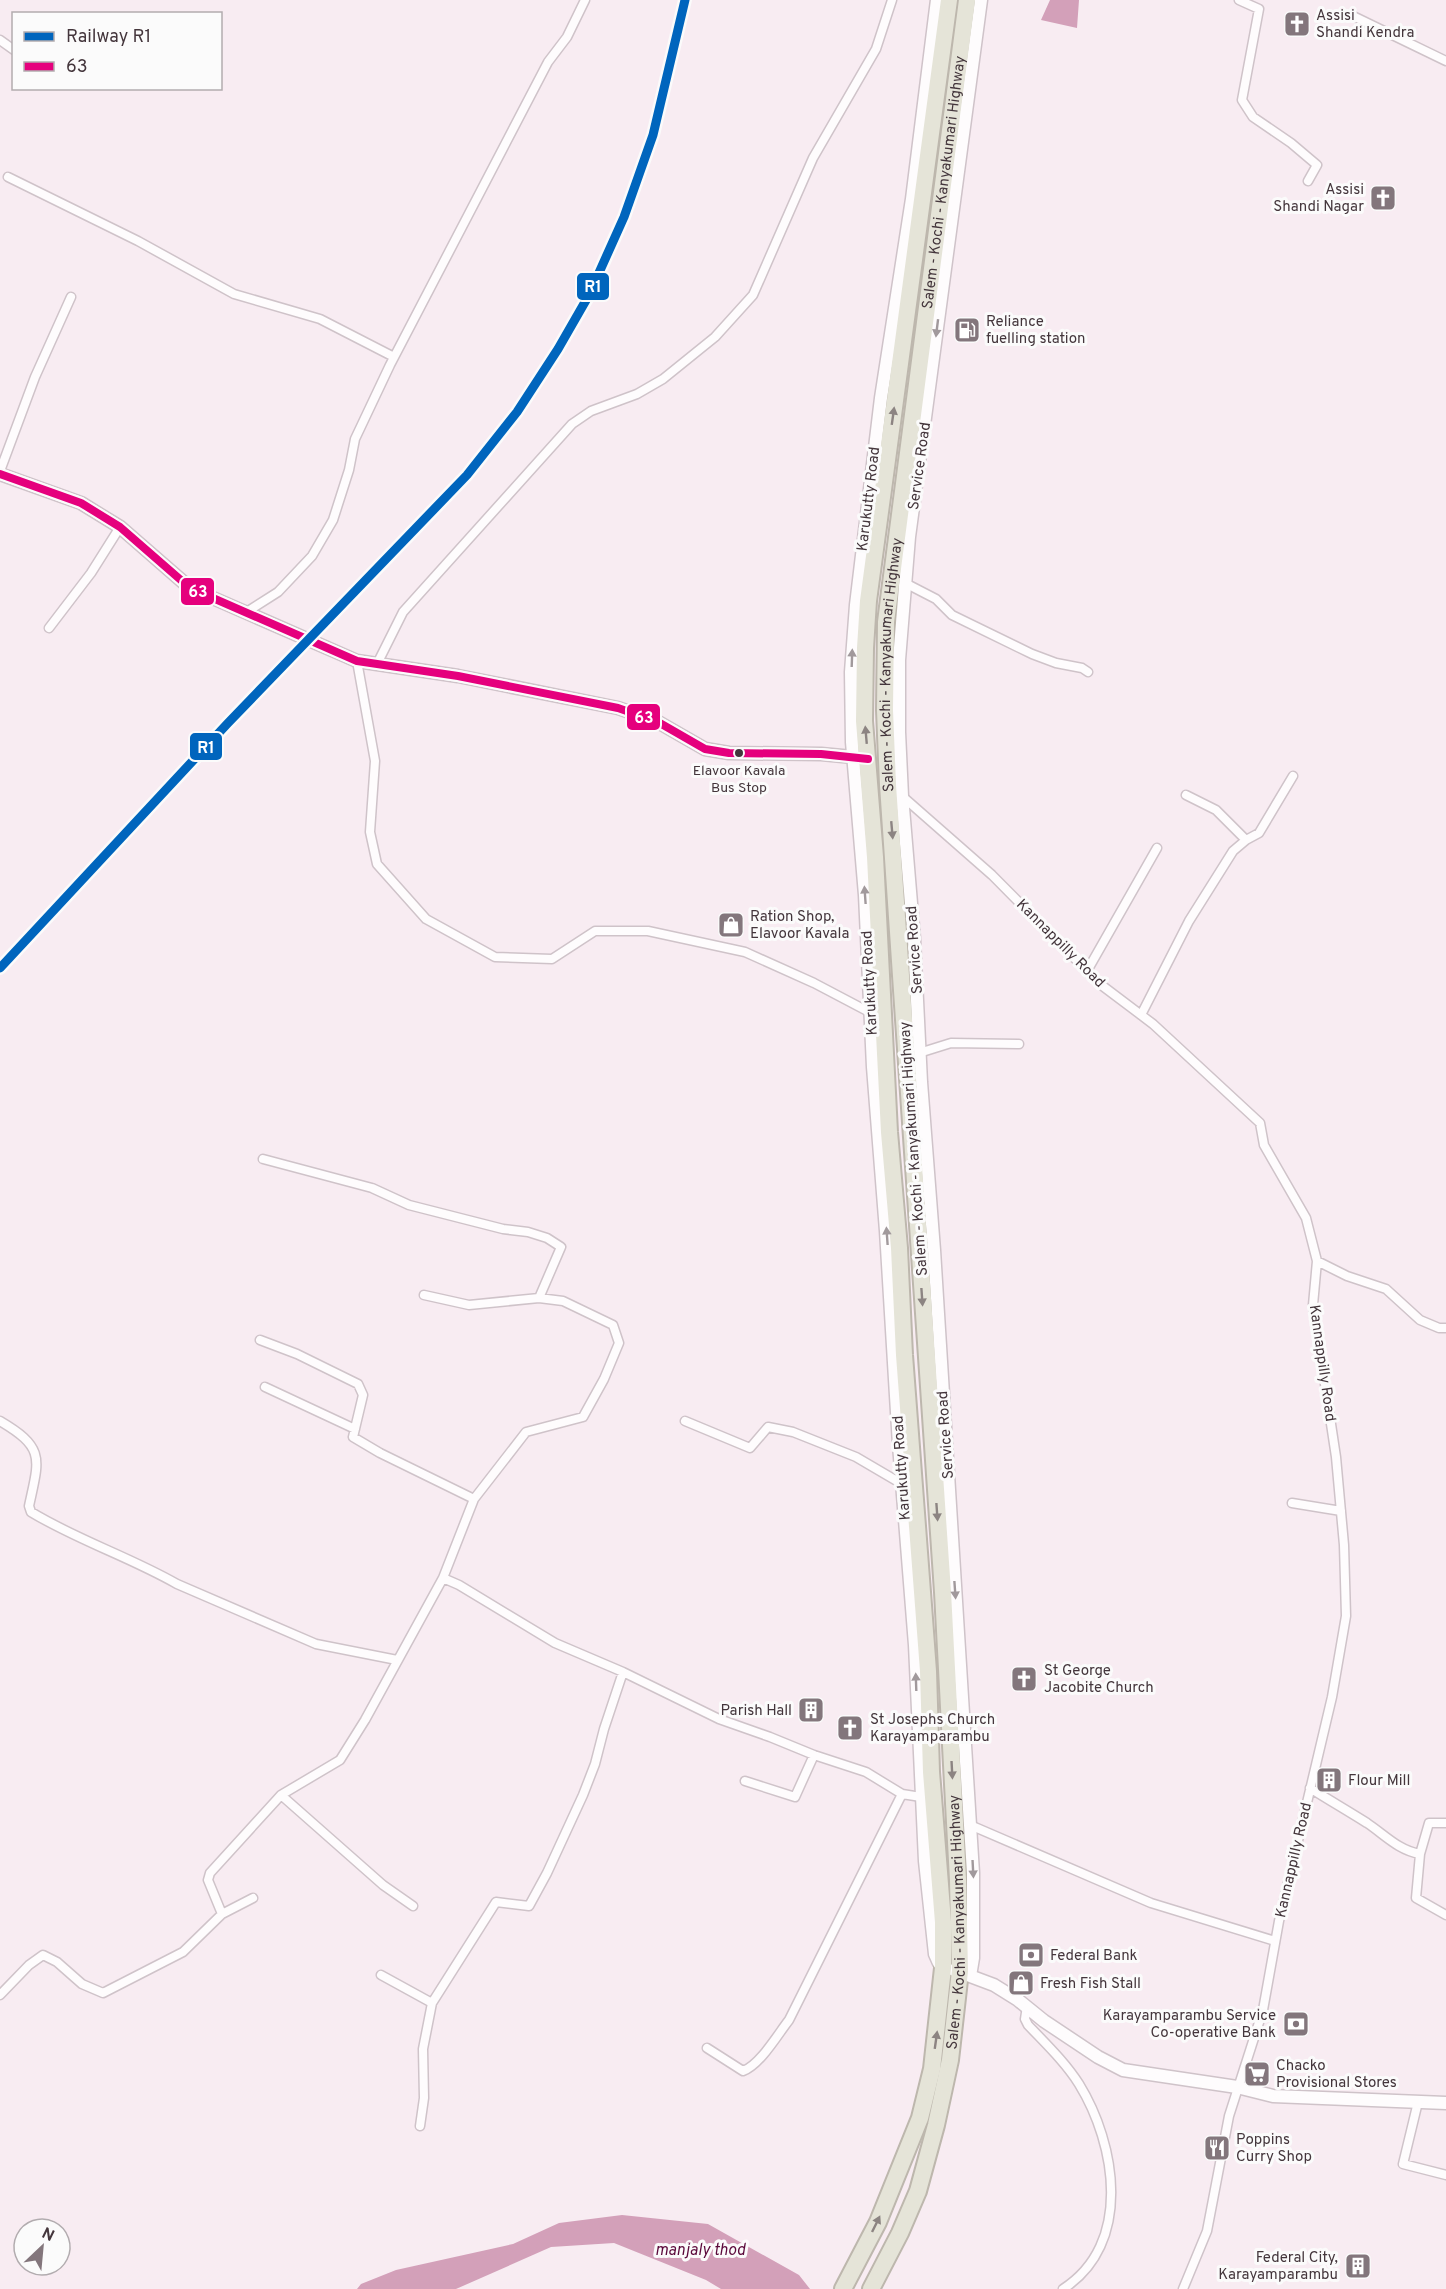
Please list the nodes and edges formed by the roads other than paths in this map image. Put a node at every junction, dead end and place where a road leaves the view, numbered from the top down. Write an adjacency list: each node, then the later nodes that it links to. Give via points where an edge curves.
1 (585, 0): 13 (street, via 567,37 548,62)
2 (892, 0): 20 (street, via 876,49 813,158 753,295 715,337 663,379 638,394 591,411 572,424 402,612)
3 (937, 0): 22 (street, Karukutty Road, one-way to 3, via 851,672 857,593)
4 (949, 0): 22 (highway, Salem - Kochi - Kanyakumari Highway, one-way to 4, via 868,601)
5 (967, 0): 24 (highway, Salem - Kochi - Kanyakumari Highway, via 886,622)
6 (981, 0): 16 (street, Service Road, one-way to 16)
7 (1239, 0): 11 (street, via 1259,9 1242,100 1253,117 1317,165)
8 (1351, 15): 9 (street)
9 (1446, 62)
10 (8, 177): 13 (street, via 234,294 320,320)
11 (1308, 181)
12 (71, 297): 14 (street, via 35,377)
13 (394, 357): 17 (street, via 355,439 333,520 312,556 278,592)
14 (0, 472): 15 (street, via 81,503)
15 (120, 527): 17 (street, via 190,588); 18 (street)
16 (905, 583): 21 (street, via 936,599 952,615 1032,654); 26 (street, Service Road, via 898,660)
17 (246, 613): 19 (street)
18 (49, 628)
19 (357, 661): 20 (street); 30 (street, via 375,761 370,832 377,864 426,919 495,957 552,959 595,931 648,931 745,952)
20 (377, 664): 22 (street, via 618,708 658,722 705,749)
21 (1088, 672)
22 (860, 758): 30 (street, Karukutty Road, one-way to 22); 65 (highway, Salem - Kochi - Kanyakumari Highway, via 876,880 888,1132 928,1671)
23 (1293, 776): 27 (street, via 1259,833)
24 (888, 785): 26 (highway); 66 (highway, Salem - Kochi - Kanyakumari Highway, one-way to 66)
25 (1186, 795): 27 (street, via 1216,810)
26 (902, 796): 29 (street, Kannappilly Road, via 992,875); 33 (street, Service Road)
27 (1246, 840): 31 (street, via 1233,851 1189,921)
28 (1157, 848): 29 (street)
29 (1087, 971): 31 (street, Kannappilly Road)
30 (871, 1012): 44 (street, Karukutty Road, one-way to 30)
31 (1141, 1015): 35 (street, Kannappilly Road, via 1260,1123 1264,1144 1306,1218)
32 (1018, 1044): 33 (street, via 951,1043)
33 (920, 1053): 58 (street, Service Road, one-way to 58)
34 (263, 1159): 37 (street, via 372,1188 409,1206 547,1238 561,1247)
35 (1317, 1262): 38 (street, via 1386,1289 1420,1320); 47 (street, Kannappilly Road, via 1313,1305)
36 (424, 1295): 37 (street, via 469,1305)
37 (539, 1298): 45 (street, via 562,1301 613,1325 619,1343 583,1417 526,1432)
38 (1446, 1328)
39 (260, 1340): 43 (street, via 358,1384 363,1395)
40 (265, 1387): 43 (street)
41 (0, 1421): 49 (street, via 21,1433 38,1457 31,1512 177,1584 316,1644)
42 (685, 1421): 44 (street, via 750,1448 768,1427 794,1432 856,1457)
43 (355, 1429): 45 (street, via 353,1437 380,1454)
44 (902, 1484): 56 (street, Karukutty Road, one-way to 44, via 915,1645)
45 (474, 1499): 48 (street)
46 (1292, 1503): 47 (street)
47 (1341, 1511): 53 (street, Kannappilly Road, via 1346,1616)
48 (443, 1578): 49 (street); 50 (street, via 555,1643)
49 (397, 1660): 55 (street, via 339,1760)
50 (623, 1672): 51 (street, via 719,1719); 69 (street, via 583,1795 529,1906 495,1902)
51 (814, 1755): 52 (street, via 795,1797); 54 (street, via 866,1772)
52 (745, 1781)
53 (1310, 1788): 59 (street, via 1394,1845); 64 (street, Kannappilly Road)
54 (902, 1794): 56 (street); 71 (street, via 789,2020 764,2053 743,2071)
55 (281, 1795): 61 (street, via 383,1885); 62 (street, via 210,1873 208,1880)
56 (921, 1797): 65 (street, Karukutty Road, via 935,1954)
57 (1446, 1823): 59 (street, via 1429,1823)
58 (970, 1824): 64 (street, via 1151,1903); 66 (street, Service Road, one-way to 66, via 973,1958)
59 (1420, 1854): 63 (street, via 1416,1898)
60 (253, 1898): 62 (street)
61 (413, 1906)
62 (222, 1914): 68 (street, via 183,1952 103,1993 82,1984 44,1955)
63 (1446, 1915)
64 (1275, 1941): 72 (street, Kannappilly Road, via 1263,2010)
65 (943, 1968): 66 (street); 77 (highway, Salem - Kochi - Kanyakumari Highway, one-way to 65, via 878,2222 920,2118 932,2068)
66 (965, 1973): 70 (street, via 994,1985); 78 (highway, Salem - Kochi - Kanyakumari Highway, via 951,2060 918,2191)
67 (381, 1975): 69 (street)
68 (0, 1995)
69 (432, 2003): 75 (street, via 423,2049)
70 (1027, 2006): 72 (street, via 1098,2057 1124,2070); 79 (street, via 1028,2025 1061,2060 1086,2098 1105,2144 1112,2179 1110,2212 1101,2244 1085,2270)
71 (707, 2048)
72 (1237, 2087): 73 (street, via 1273,2096); 80 (street, Kannappilly Road, via 1207,2231)
73 (1418, 2102): 74 (street); 76 (street, via 1403,2164)
74 (1446, 2103)
75 (420, 2126)
76 (1446, 2175)
77 (846, 2283)
78 (871, 2288)
79 (1063, 2289)
80 (1183, 2289)

